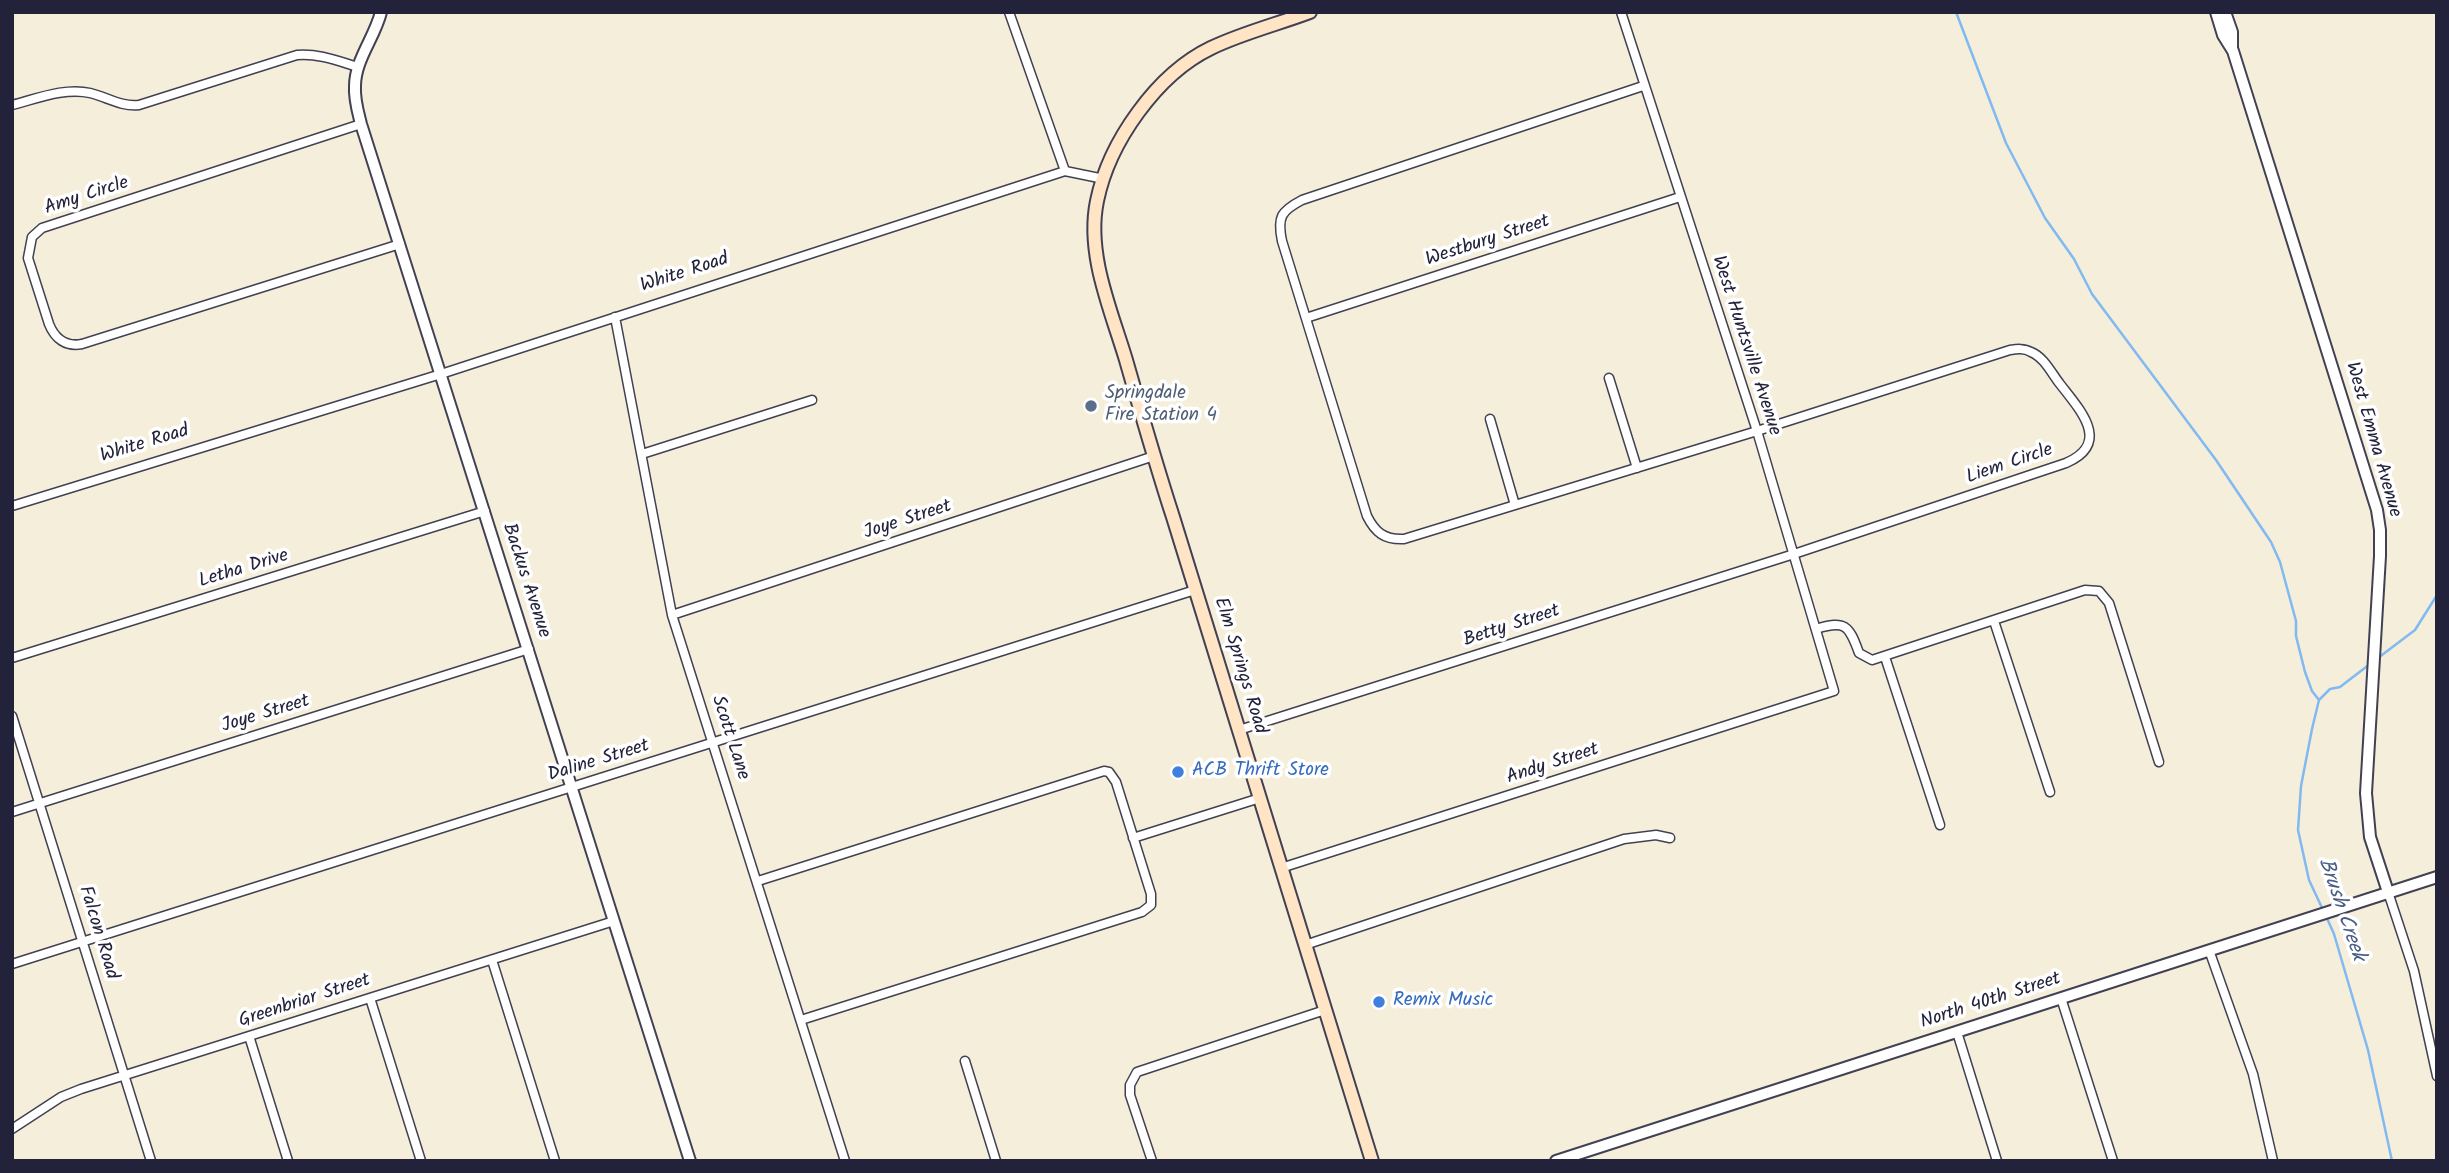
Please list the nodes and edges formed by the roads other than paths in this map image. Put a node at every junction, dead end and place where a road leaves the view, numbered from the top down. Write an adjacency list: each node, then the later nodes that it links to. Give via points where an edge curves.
1 (381, 12): 8 (street, Backus Avenue)
2 (1009, 12): 12 (street)
3 (1310, 12): 13 (main road, via 1191,60 1132,119)
4 (1621, 12): 9 (street, West Huntsville Avenue)
5 (2216, 12): 7 (street, West Emma Avenue)
6 (2225, 12): 7 (street, West Emma Avenue)
7 (2232, 51): 53 (street, West Emma Avenue, via 2381,530 2366,766 2370,837)
8 (358, 67): 10 (street, via 297,55 139,105 78,91); 11 (street, Backus Avenue, via 355,85)
9 (1643, 86): 14 (street, West Huntsville Avenue); 17 (street, via 1290,206 1279,227)
10 (12, 105)
11 (361, 124): 15 (street, Backus Avenue); 15 (street, Amy Circle, via 42,228 32,237 28,258 49,324 65,344 82,344)
12 (1065, 172): 13 (street, White Road); 16 (street, White Road)
13 (1104, 179): 24 (main road, Elm Springs Road, via 1097,201 1097,259)
14 (1680, 197): 17 (street, Westbury Street); 22 (street, West Huntsville Avenue)
15 (400, 244): 18 (street, Backus Avenue)
16 (615, 317): 18 (street, White Road); 23 (street, Scott Lane)
17 (1306, 318): 26 (street, Liem Circle, via 1367,516 1383,537 1404,539)
18 (441, 374): 27 (street, White Road); 28 (street, Backus Avenue)
19 (1609, 378): 25 (street)
20 (812, 400): 23 (street)
21 (1490, 419): 26 (street)
22 (1756, 431): 25 (street, Liem Circle); 29 (street, West Huntsville Avenue); 29 (street, Liem Circle, via 2019,349 2039,357 2090,427 2085,450 2073,460)
23 (642, 454): 31 (street, Scott Lane)
24 (1154, 456): 30 (main road, Elm Springs Road); 31 (street, Joye Street)
25 (1637, 468): 26 (street, Liem Circle)
26 (1515, 505)
27 (12, 506)
28 (485, 511): 34 (street, Backus Avenue); 36 (street, Letha Drive)
29 (1794, 554): 33 (street, West Huntsville Avenue); 39 (street, Betty Street)
30 (1195, 590): 39 (main road, Elm Springs Road); 40 (street, Daline Street)
31 (672, 615): 40 (street, Scott Lane)
32 (1994, 621): 35 (street); 41 (street, via 2085,590 2099,591 2109,603); 43 (street)
33 (1816, 629): 35 (street, via 1843,625 1865,658); 37 (street, West Huntsville Avenue)
34 (529, 649): 42 (street, Backus Avenue); 45 (street, Joye Street)
35 (1885, 657): 47 (street)
36 (12, 658)
37 (1834, 691): 50 (street, Andy Street)
38 (12, 716): 45 (street, Falcon Road)
39 (1239, 730): 44 (main road, Elm Springs Road)
40 (714, 743): 42 (street, Daline Street); 52 (street, Scott Lane)
41 (2159, 762)
42 (572, 787): 54 (street, Backus Avenue); 55 (street, Daline Street)
43 (2050, 792)
44 (1259, 798): 48 (street); 50 (main road, Elm Springs Road)
45 (40, 803): 46 (street, Joye Street); 55 (street, Falcon Road)
46 (12, 812)
47 (1940, 825)
48 (1133, 838): 52 (street, via 1116,782 1109,772 1099,772); 63 (street, via 1151,894 1151,905 1142,912)
49 (1670, 838): 56 (street, via 1624,839)
50 (1281, 868): 56 (main road, Elm Springs Road)
51 (2437, 877): 53 (street, North 40th Street)
52 (758, 881): 63 (street, Scott Lane)
53 (2388, 892): 57 (street, North 40th Street); 68 (street, via 2414,971)
54 (614, 921): 58 (street, Greenbriar Street); 74 (street, Backus Avenue)
55 (83, 942): 59 (street, Daline Street); 67 (street, Falcon Road)
56 (1305, 945): 62 (main road, Elm Springs Road)
57 (2209, 950): 61 (street, North 40th Street); 82 (street, via 2253,1074)
58 (492, 960): 60 (street, Greenbriar Street); 73 (street)
59 (12, 964)
60 (370, 998): 65 (street, Greenbriar Street); 72 (street)
61 (2062, 998): 64 (street, North 40th Street); 81 (street)
62 (1325, 1010): 77 (street, via 1143,1069 1132,1078 1130,1094); 78 (main road, Elm Springs Road)
63 (801, 1020): 75 (street, Scott Lane)
64 (1957, 1032): 79 (street, North 40th Street); 80 (street)
65 (249, 1036): 67 (street, Greenbriar Street); 71 (street)
66 (965, 1061): 76 (street)
67 (125, 1076): 69 (street, Greenbriar Street, via 61,1097); 70 (street, Falcon Road)
68 (2437, 1076)
69 (12, 1129)
70 (151, 1161)
71 (288, 1161)
72 (421, 1161)
73 (555, 1161)
74 (690, 1161)
75 (845, 1161)
76 (996, 1161)
77 (1152, 1161)
78 (1372, 1161)
79 (1556, 1161)
80 (1997, 1161)
81 (2113, 1161)
82 (2273, 1161)

